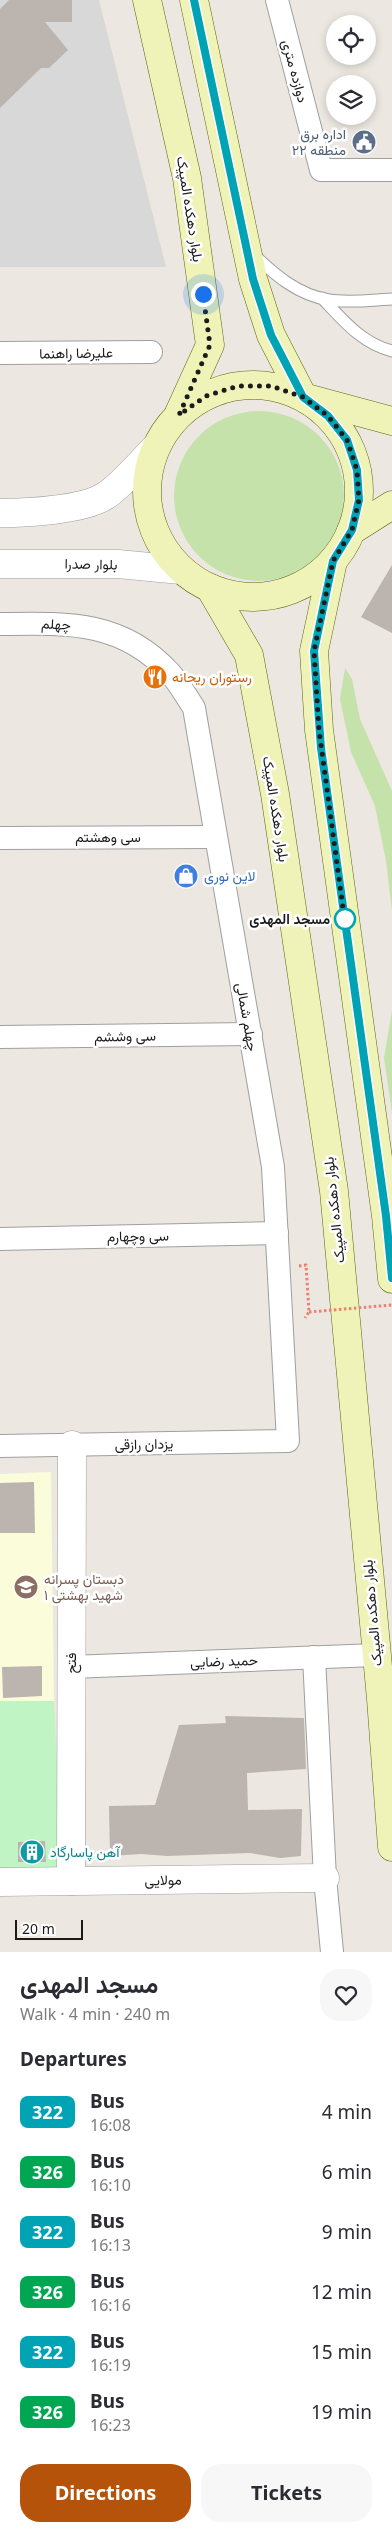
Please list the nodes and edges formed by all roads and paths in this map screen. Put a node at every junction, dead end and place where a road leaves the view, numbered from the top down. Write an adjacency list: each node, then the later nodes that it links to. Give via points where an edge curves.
1 (147, 0): 12 (main road, بلوار دهکده المپیک, via 187,178 210,345)
2 (194, 0): 5 (main road)
3 (277, 0): 4 (street, دوازده متری, via 321,170)
4 (392, 170)
5 (246, 248): 6 (lane, via 275,275); 11 (main road, via 271,335)
6 (322, 298): 7 (lane); 9 (lane, via 354,332)
7 (392, 299)
8 (151, 352): 10 (street, علیرضا راهنما)
9 (392, 352)
10 (0, 354)
11 (303, 397): 12 (main road, via 271,386 238,386 206,396); 13 (main road); 17 (main road, via 328,416 347,440 357,470 359,500)
12 (179, 415): 14 (main road)
13 (392, 421)
14 (155, 448): 16 (street, via 105,496 36,512); 20 (main road, via 146,481 148,514 160,544)
15 (392, 505): 17 (main road)
16 (0, 513)
17 (352, 530): 18 (main road)
18 (333, 561): 21 (main road, via 307,582 276,595 242,597); 31 (main road, via 314,651 319,730)
19 (0, 564): 20 (street, بلوار صدرا, via 118,564)
20 (182, 570): 21 (main road)
21 (210, 588): 36 (main road, بلوار دهکده المپیک, via 249,655 275,794 334,1190)
22 (0, 624): 23 (street, چهلم, via 66,623)
23 (112, 632): 24 (street, چهلم شمالی, via 144,648 171,674 194,708)
24 (215, 837): 25 (street, سی وهشتم); 26 (street, چهلم شمالی)
25 (0, 838)
26 (251, 1034): 27 (street, سی وششم); 28 (street, چهلم شمالی, via 273,1167)
27 (0, 1037)
28 (277, 1233): 29 (street, سی وچهارم); 33 (street, چهلم شمالی)
29 (0, 1239)
30 (306, 1265): 32 (path, bridge, via 309,1312)
31 (392, 1279)
32 (392, 1305)
33 (288, 1441): 34 (street, یزدان رازقی)
34 (72, 1445): 35 (street, یزدان رازقی); 38 (street, فتح)
35 (0, 1446)
36 (376, 1655): 37 (street, حمید رضایی); 39 (main road, بلوار دهکده المپیک)
37 (314, 1657): 38 (street, حمید رضایی); 40 (street)
38 (71, 1667): 41 (street, فتح)
39 (392, 1847)
40 (325, 1878): 41 (street, مولایی); 43 (street)
41 (71, 1881): 42 (street, مولایی)
42 (0, 1882)
43 (332, 1952)

